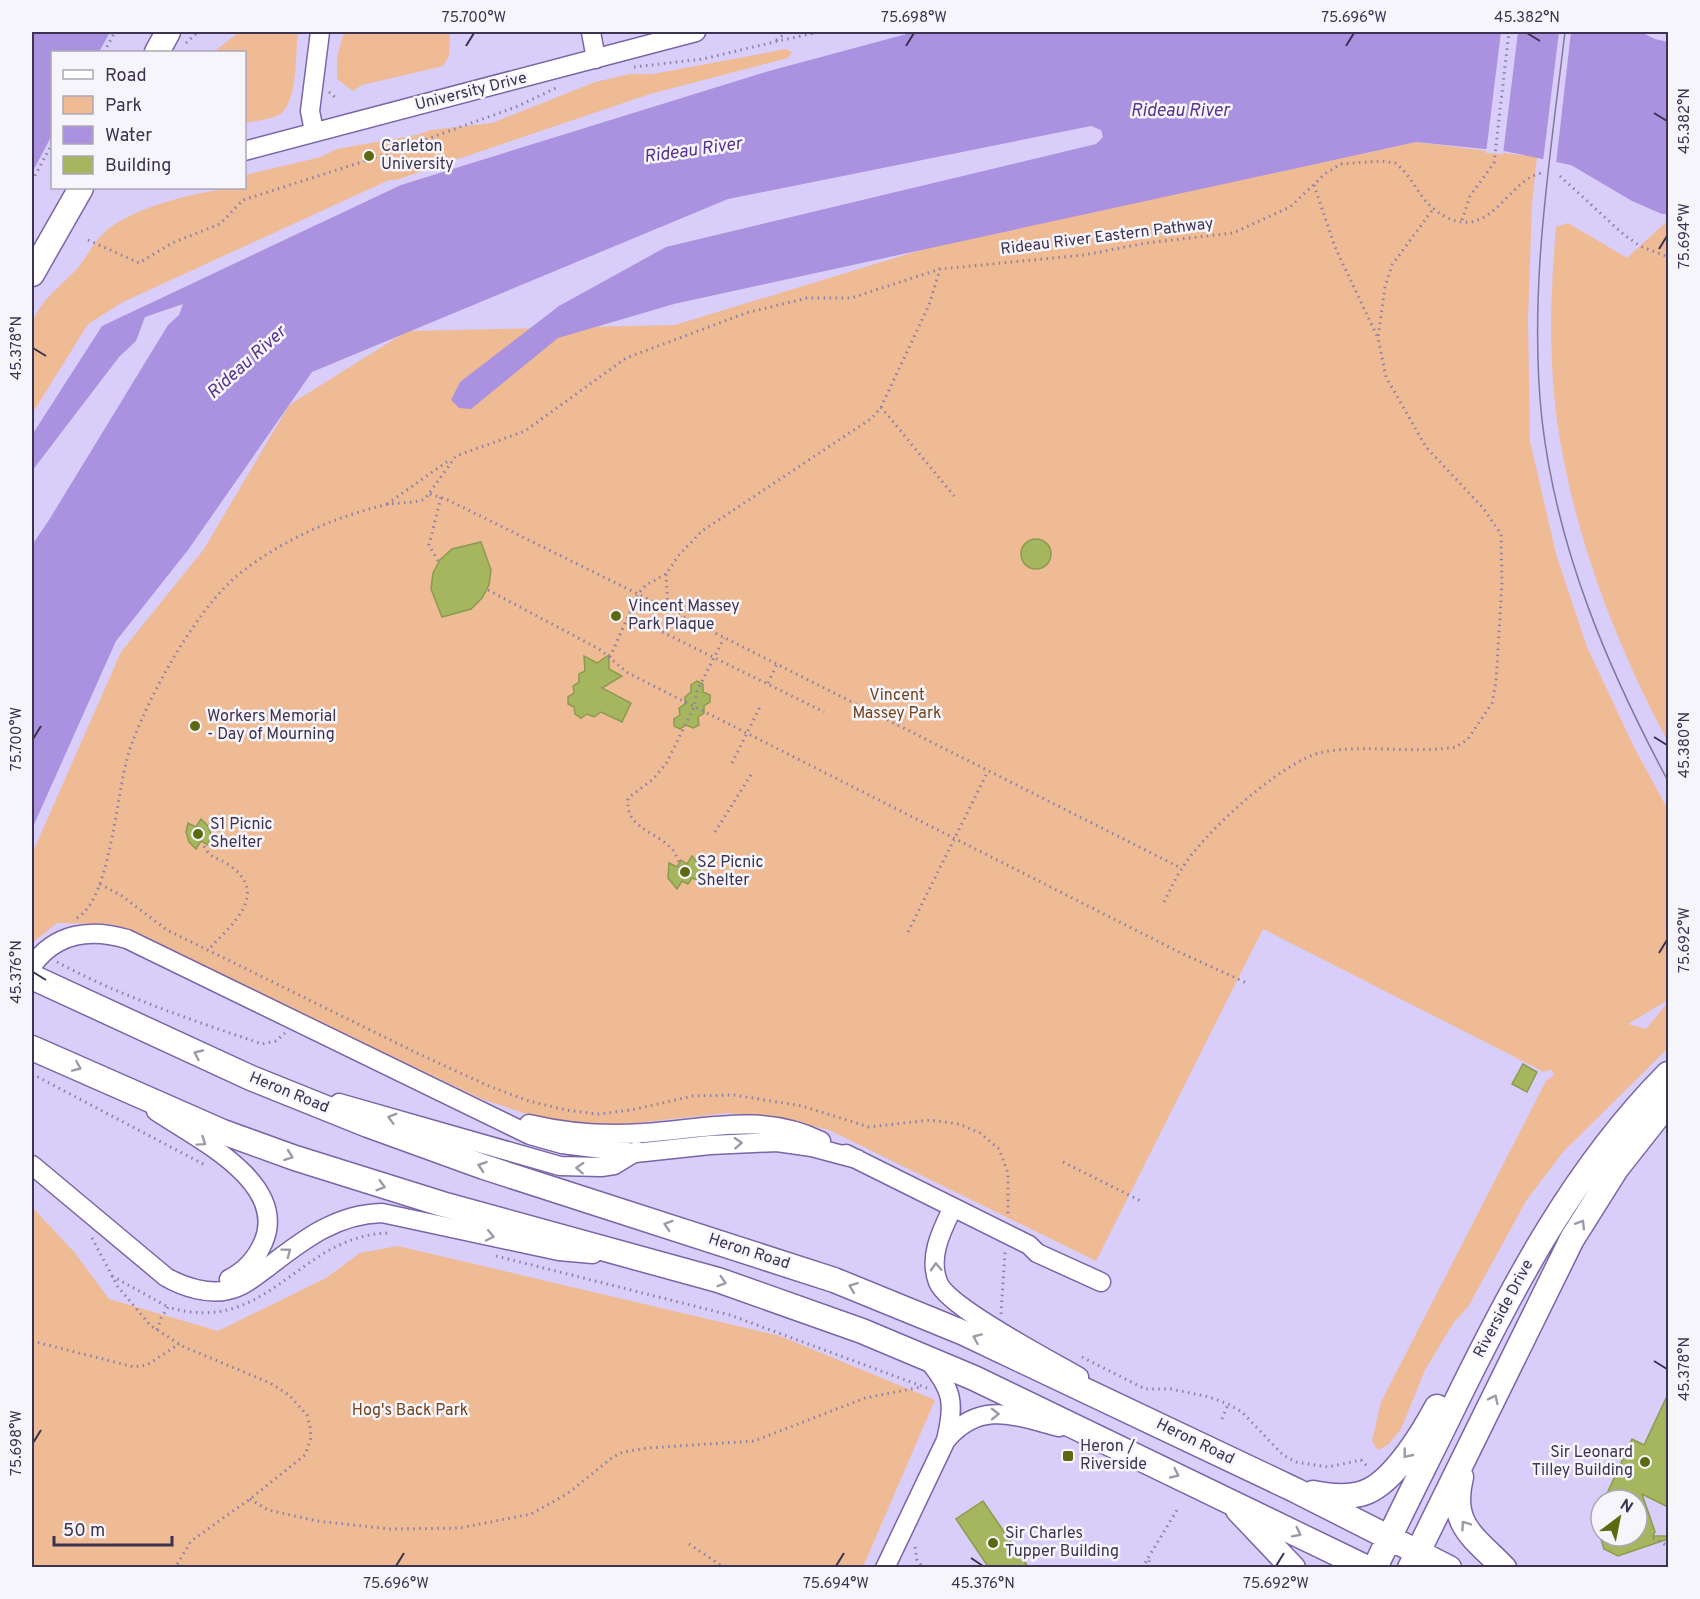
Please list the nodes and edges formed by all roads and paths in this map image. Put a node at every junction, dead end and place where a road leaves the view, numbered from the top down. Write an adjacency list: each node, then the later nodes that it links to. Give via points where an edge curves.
1 (115, 32): 11 (path)
2 (198, 32): 9 (path)
3 (320, 32): 16 (street, via 310,111)
4 (591, 32): 13 (street)
5 (696, 32): 13 (street, University Drive)
6 (787, 32): 10 (path)
7 (819, 32): 10 (path)
8 (1509, 32): 25 (path, via 1493,167 1470,196)
9 (176, 38): 12 (main road)
10 (774, 42): 14 (path, via 703,59)
11 (105, 51)
12 (158, 51)
13 (596, 59): 16 (street, University Drive)
14 (628, 66)
15 (564, 86): 26 (path, via 371,159 243,200 220,224 172,243 139,263)
16 (314, 131): 18 (street, University Drive)
17 (51, 149): 21 (path)
18 (246, 150)
19 (1542, 173): 25 (path, via 1530,177 1494,212)
20 (1560, 176): 27 (path, via 1623,234)
21 (32, 181)
22 (1314, 186): 24 (path, Rideau River Eastern Pathway, via 1341,164 1390,160); 28 (path, Rideau River Eastern Pathway, via 1290,207 1233,233 1084,255); 30 (path, via 1335,247)
23 (80, 189): 29 (main road)
24 (1433, 208): 25 (path, Rideau River Eastern Pathway); 30 (path, via 1392,266)
25 (1461, 221)
26 (88, 240)
27 (1668, 257)
28 (940, 269): 31 (path, via 929,305); 32 (path, Rideau River Eastern Pathway, via 851,298 807,298 746,312 644,350 602,374 525,431)
29 (32, 274)
30 (1378, 338): 58 (path, via 1386,377 1426,447 1483,508 1501,534 1492,703 1468,739 1456,747 1324,752 1301,759 1227,818)
31 (881, 407): 34 (path); 38 (path, via 872,418 702,531)
32 (456, 456): 33 (path); 36 (path, Rideau River Eastern Pathway)
33 (430, 494): 35 (path); 36 (path, via 418,502)
34 (954, 496)
35 (441, 497): 37 (path, via 429,545); 40 (path)
36 (385, 505): 60 (path, via 302,533 238,575 216,598 172,663 132,743)
37 (438, 561)
38 (666, 574): 40 (path); 41 (path)
39 (488, 591): 45 (path)
40 (638, 594): 41 (path); 42 (path)
41 (668, 609): 43 (path)
42 (630, 616): 44 (path); 45 (path)
43 (724, 638): 44 (path); 46 (path)
44 (714, 656): 47 (path); 48 (path, via 697,691)
45 (610, 657): 48 (path, via 628,673)
46 (777, 664): 47 (path); 53 (path)
47 (768, 683): 50 (path)
48 (694, 707): 51 (path); 59 (path, via 666,764 628,798 627,809 640,828 672,849)
49 (760, 707): 51 (path)
50 (824, 712)
51 (748, 734): 52 (path); 56 (path)
52 (732, 763)
53 (988, 771): 56 (path); 58 (path)
54 (752, 773): 55 (path)
55 (715, 832)
56 (954, 839): 63 (path); 67 (path)
57 (204, 846): 64 (path, via 212,859 231,866 248,891 248,904)
58 (1181, 868): 61 (path)
59 (683, 873)
60 (100, 884): 62 (path, via 84,913); 64 (path, via 167,930)
61 (1164, 902)
62 (70, 921)
63 (908, 932)
64 (209, 949): 68 (path)
65 (37, 960): 69 (street, via 72,935 113,935); 69 (path, via 262,1044 283,1036)
66 (32, 977): 73 (main road, Heron Road, one-way to 66)
67 (1249, 984)
68 (303, 996): 69 (path); 86 (path, via 491,1087 566,1110 598,1114 693,1096 734,1095 802,1106 869,1126 930,1120 959,1124 980,1133 999,1149 1008,1173)
69 (292, 1019): 76 (street)
70 (33, 1048): 74 (main road, one-way to 74)
71 (32, 1074): 82 (path)
72 (1668, 1074): 96 (main road, Riverside Drive, via 1625,1120 1575,1186)
73 (251, 1078): 78 (street, one-way to 73, via 614,1165 560,1167); 102 (main road, Heron Road, one-way to 73, via 964,1333 842,1283 484,1167)
74 (118, 1085): 90 (main road, one-way to 90, via 232,1136 305,1162); 93 (street, one-way to 93, via 238,1167 255,1184 265,1204 268,1227 252,1262 231,1279)
75 (1668, 1103): 106 (main road, Riverside Drive, one-way to 75, via 1572,1239 1634,1143)
76 (478, 1110): 77 (street, via 543,1127 595,1134); 78 (street, via 547,1141)
77 (685, 1128): 78 (street); 79 (street, via 728,1123 777,1127 814,1138)
78 (635, 1153): 79 (street, one-way to 79, via 761,1141 812,1147)
79 (857, 1159): 84 (street)
80 (1064, 1162): 83 (path)
81 (32, 1165): 93 (street, via 154,1268 175,1282)
82 (211, 1167)
83 (1141, 1201)
84 (953, 1207): 86 (street); 102 (street, one-way to 84, via 947,1295 937,1280 936,1247)
85 (395, 1233): 88 (path, via 356,1238 321,1254)
86 (1007, 1234): 92 (street, via 1033,1237 1037,1253); 95 (path)
87 (89, 1235): 91 (path)
88 (299, 1243): 90 (street, one-way to 90, via 347,1217 382,1212 559,1251); 93 (street, one-way to 88, via 220,1292 239,1286)
89 (488, 1254): 110 (path, via 730,1315 927,1388 865,1398 754,1441 623,1452 567,1494 531,1514 460,1528 390,1529 317,1521 268,1510)
90 (625, 1256): 100 (main road, one-way to 100, via 765,1296)
91 (111, 1275): 94 (path); 98 (path, via 150,1325)
92 (1101, 1282)
93 (199, 1288)
94 (168, 1307)
95 (1001, 1317)
96 (1498, 1318): 108 (main road, one-way to 108, via 1423,1432 1380,1483 1362,1494 1334,1497); 112 (main road, Riverside Drive)
97 (32, 1341): 98 (path, via 134,1367 147,1365)
98 (179, 1344): 110 (path, via 270,1383 307,1414 311,1438 305,1455)
99 (1073, 1353): 101 (path, via 1145,1389 1171,1389)
100 (925, 1357): 104 (main road); 105 (street, via 942,1377 950,1398)
101 (1228, 1404): 103 (path); 107 (path, via 1242,1412 1288,1458 1328,1467 1361,1460)
102 (1149, 1419): 108 (main road, Heron Road)
103 (1222, 1419)
104 (1103, 1439): 105 (street, one-way to 104, via 970,1419 1000,1413); 109 (main road, one-way to 109)
105 (946, 1440): 120 (street)
106 (1468, 1451): 117 (main road, Riverside Drive); 127 (main road, one-way to 106, via 1467,1530 1458,1515 1456,1496)
107 (1373, 1473)
108 (1295, 1490): 112 (main road, Heron Road)
109 (1226, 1498): 123 (main road); 124 (main road, one-way to 124)
110 (250, 1499): 119 (path, via 191,1542)
111 (1177, 1510): 116 (path)
112 (1389, 1538): 117 (main road, Heron Road); 125 (main road, Riverside Drive)
113 (1653, 1538): 115 (path)
114 (689, 1544): 118 (path)
115 (1668, 1546)
116 (1149, 1556): 121 (path); 122 (path)
117 (1414, 1560): 126 (main road, Heron Road)
118 (724, 1567)
119 (175, 1568)
120 (885, 1568)
121 (1142, 1568)
122 (1149, 1568)
123 (1293, 1568)
124 (1367, 1568)
125 (1376, 1568)
126 (1449, 1568)
127 (1504, 1568)

